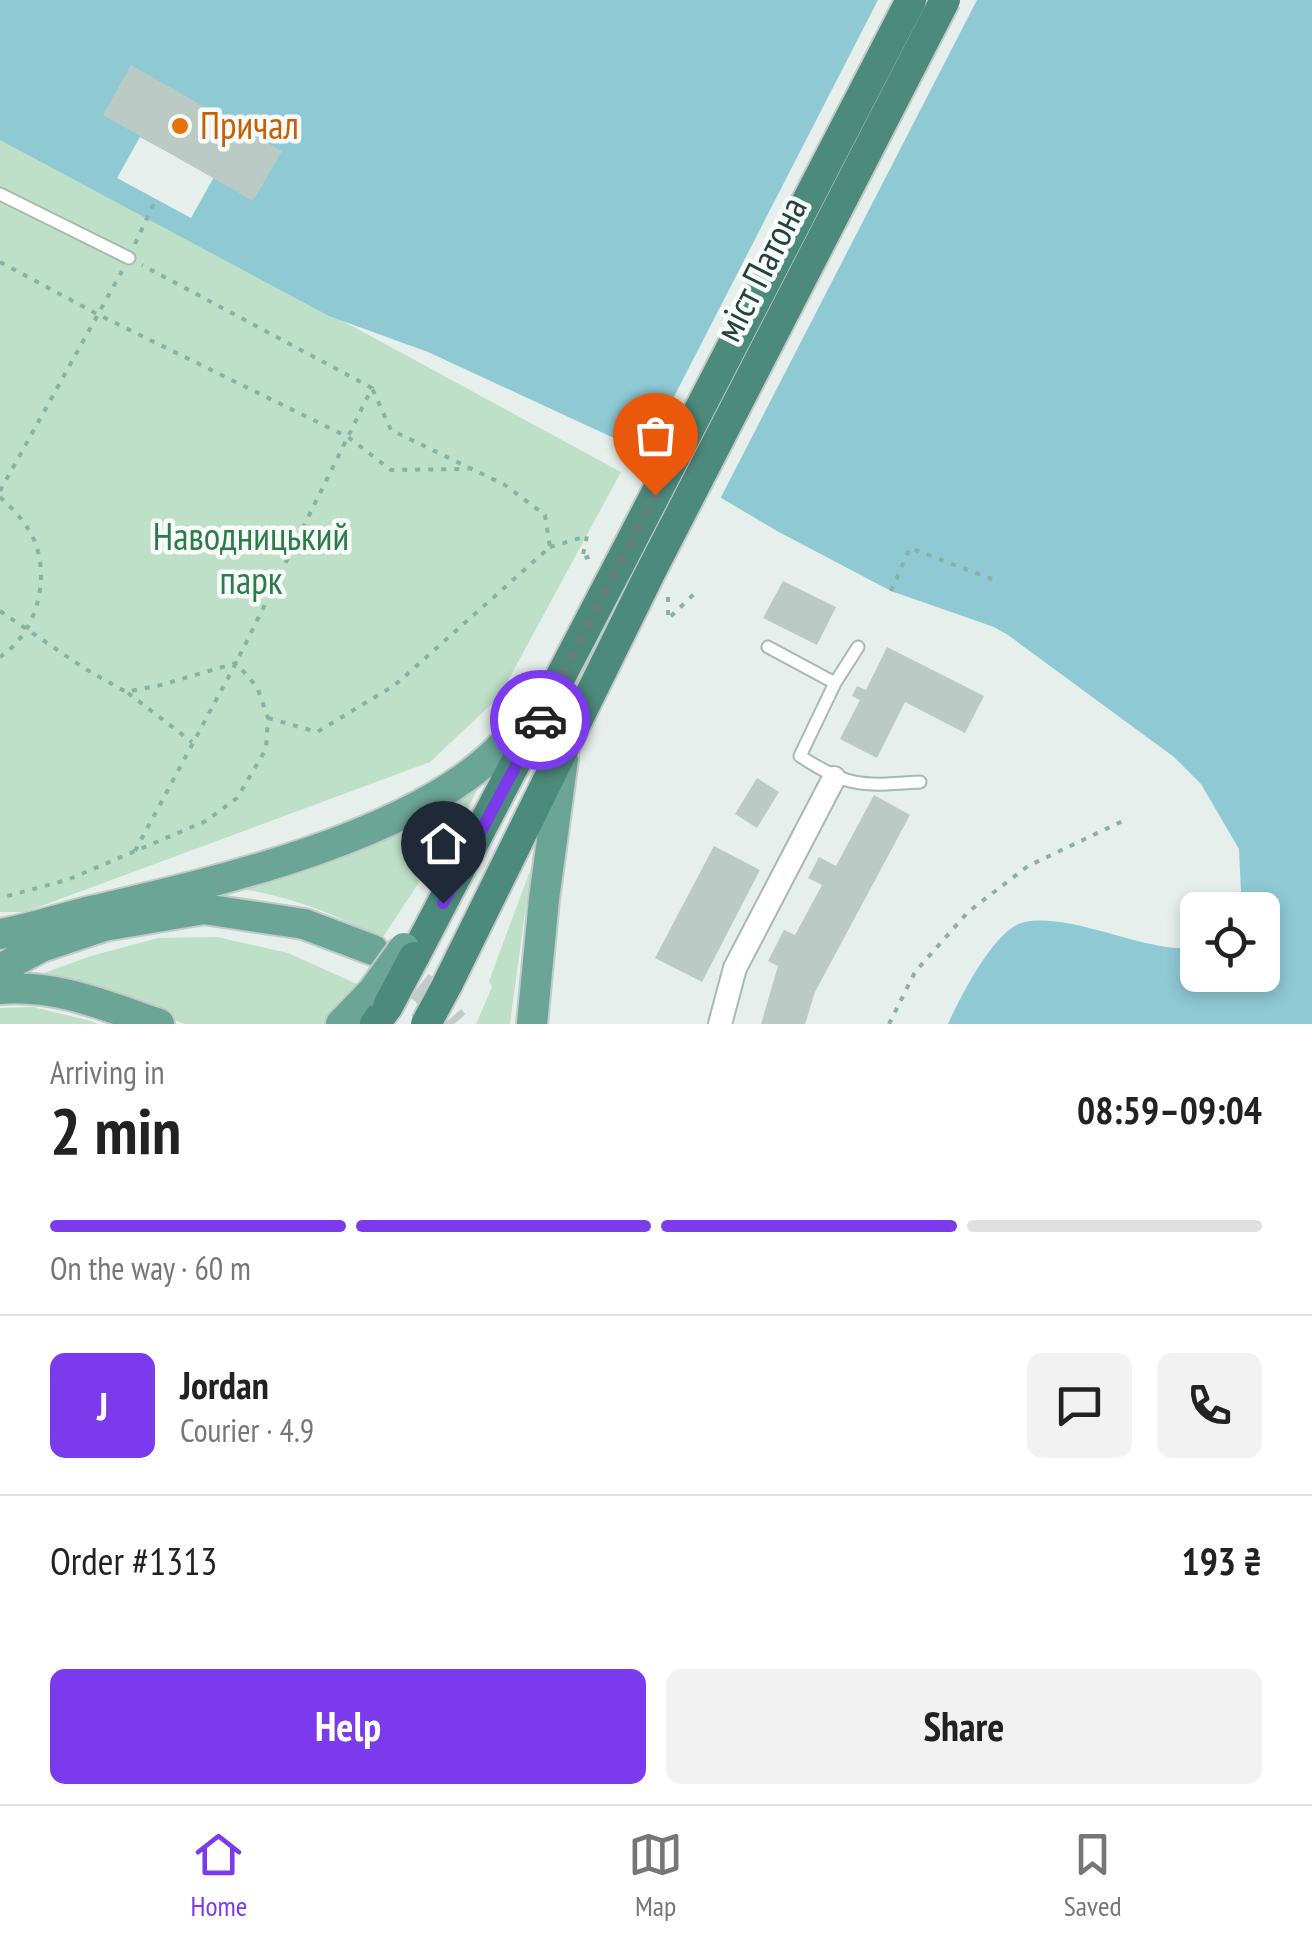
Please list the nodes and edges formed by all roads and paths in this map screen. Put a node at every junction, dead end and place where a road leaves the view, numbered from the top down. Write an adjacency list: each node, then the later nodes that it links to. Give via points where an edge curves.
1 (911, 0): 13 (highway, міст Патона, bridge)
2 (945, 0): 14 (highway, міст Патона, bridge)
3 (0, 194): 5 (lane)
4 (156, 198): 5 (path)
5 (129, 258): 7 (path); 8 (path)
6 (0, 262): 7 (path)
7 (99, 315): 9 (path); 11 (path)
8 (372, 388): 9 (path); 10 (path, via 392,430)
9 (348, 437): 10 (path, via 391,470); 23 (path)
10 (472, 470): 12 (path, via 545,515)
11 (0, 494): 19 (path, via 35,542 41,572)
12 (550, 547): 13 (path, via 587,536 582,559); 27 (path, via 396,685 317,732)
13 (612, 557): 24 (highway, міст Патона)
14 (658, 581): 17 (path, via 668,619); 29 (highway, міст Патона)
15 (997, 581): 16 (path, via 910,548)
16 (891, 591)
17 (696, 592)
18 (0, 611): 19 (path)
19 (27, 630): 22 (path); 26 (path)
20 (768, 647): 25 (lane)
21 (858, 647): 25 (lane)
22 (0, 657)
23 (236, 663): 26 (path); 27 (path, via 257,688); 28 (path)
24 (569, 665): 34 (main road, via 497,751 411,810 328,844); 37 (highway, міст Патона, via 458,876)
25 (835, 682): 30 (lane, via 800,756)
26 (126, 692): 28 (path)
27 (268, 718): 33 (path, via 266,749 238,798 206,821)
28 (192, 742): 33 (path)
29 (565, 747): 43 (highway, міст Патона, bridge); 44 (main road)
30 (834, 778): 31 (lane, via 870,785); 45 (street, via 734,968)
31 (920, 782)
32 (1125, 820): 46 (path, via 1028,866 968,912 915,972)
33 (135, 851): 35 (path, via 67,880)
34 (167, 894): 36 (main road); 37 (main road, via 234,894 292,907)
35 (0, 898)
36 (0, 934)
37 (397, 952): 38 (main road, via 304,924 204,909 104,926); 40 (highway, міст Патона, bridge)
38 (0, 968)
39 (0, 989): 41 (main road, via 30,986 77,996)
40 (379, 1007): 42 (main road)
41 (158, 1024)
42 (341, 1024)
43 (426, 1024)
44 (532, 1024)
45 (720, 1024)
46 (889, 1024)

